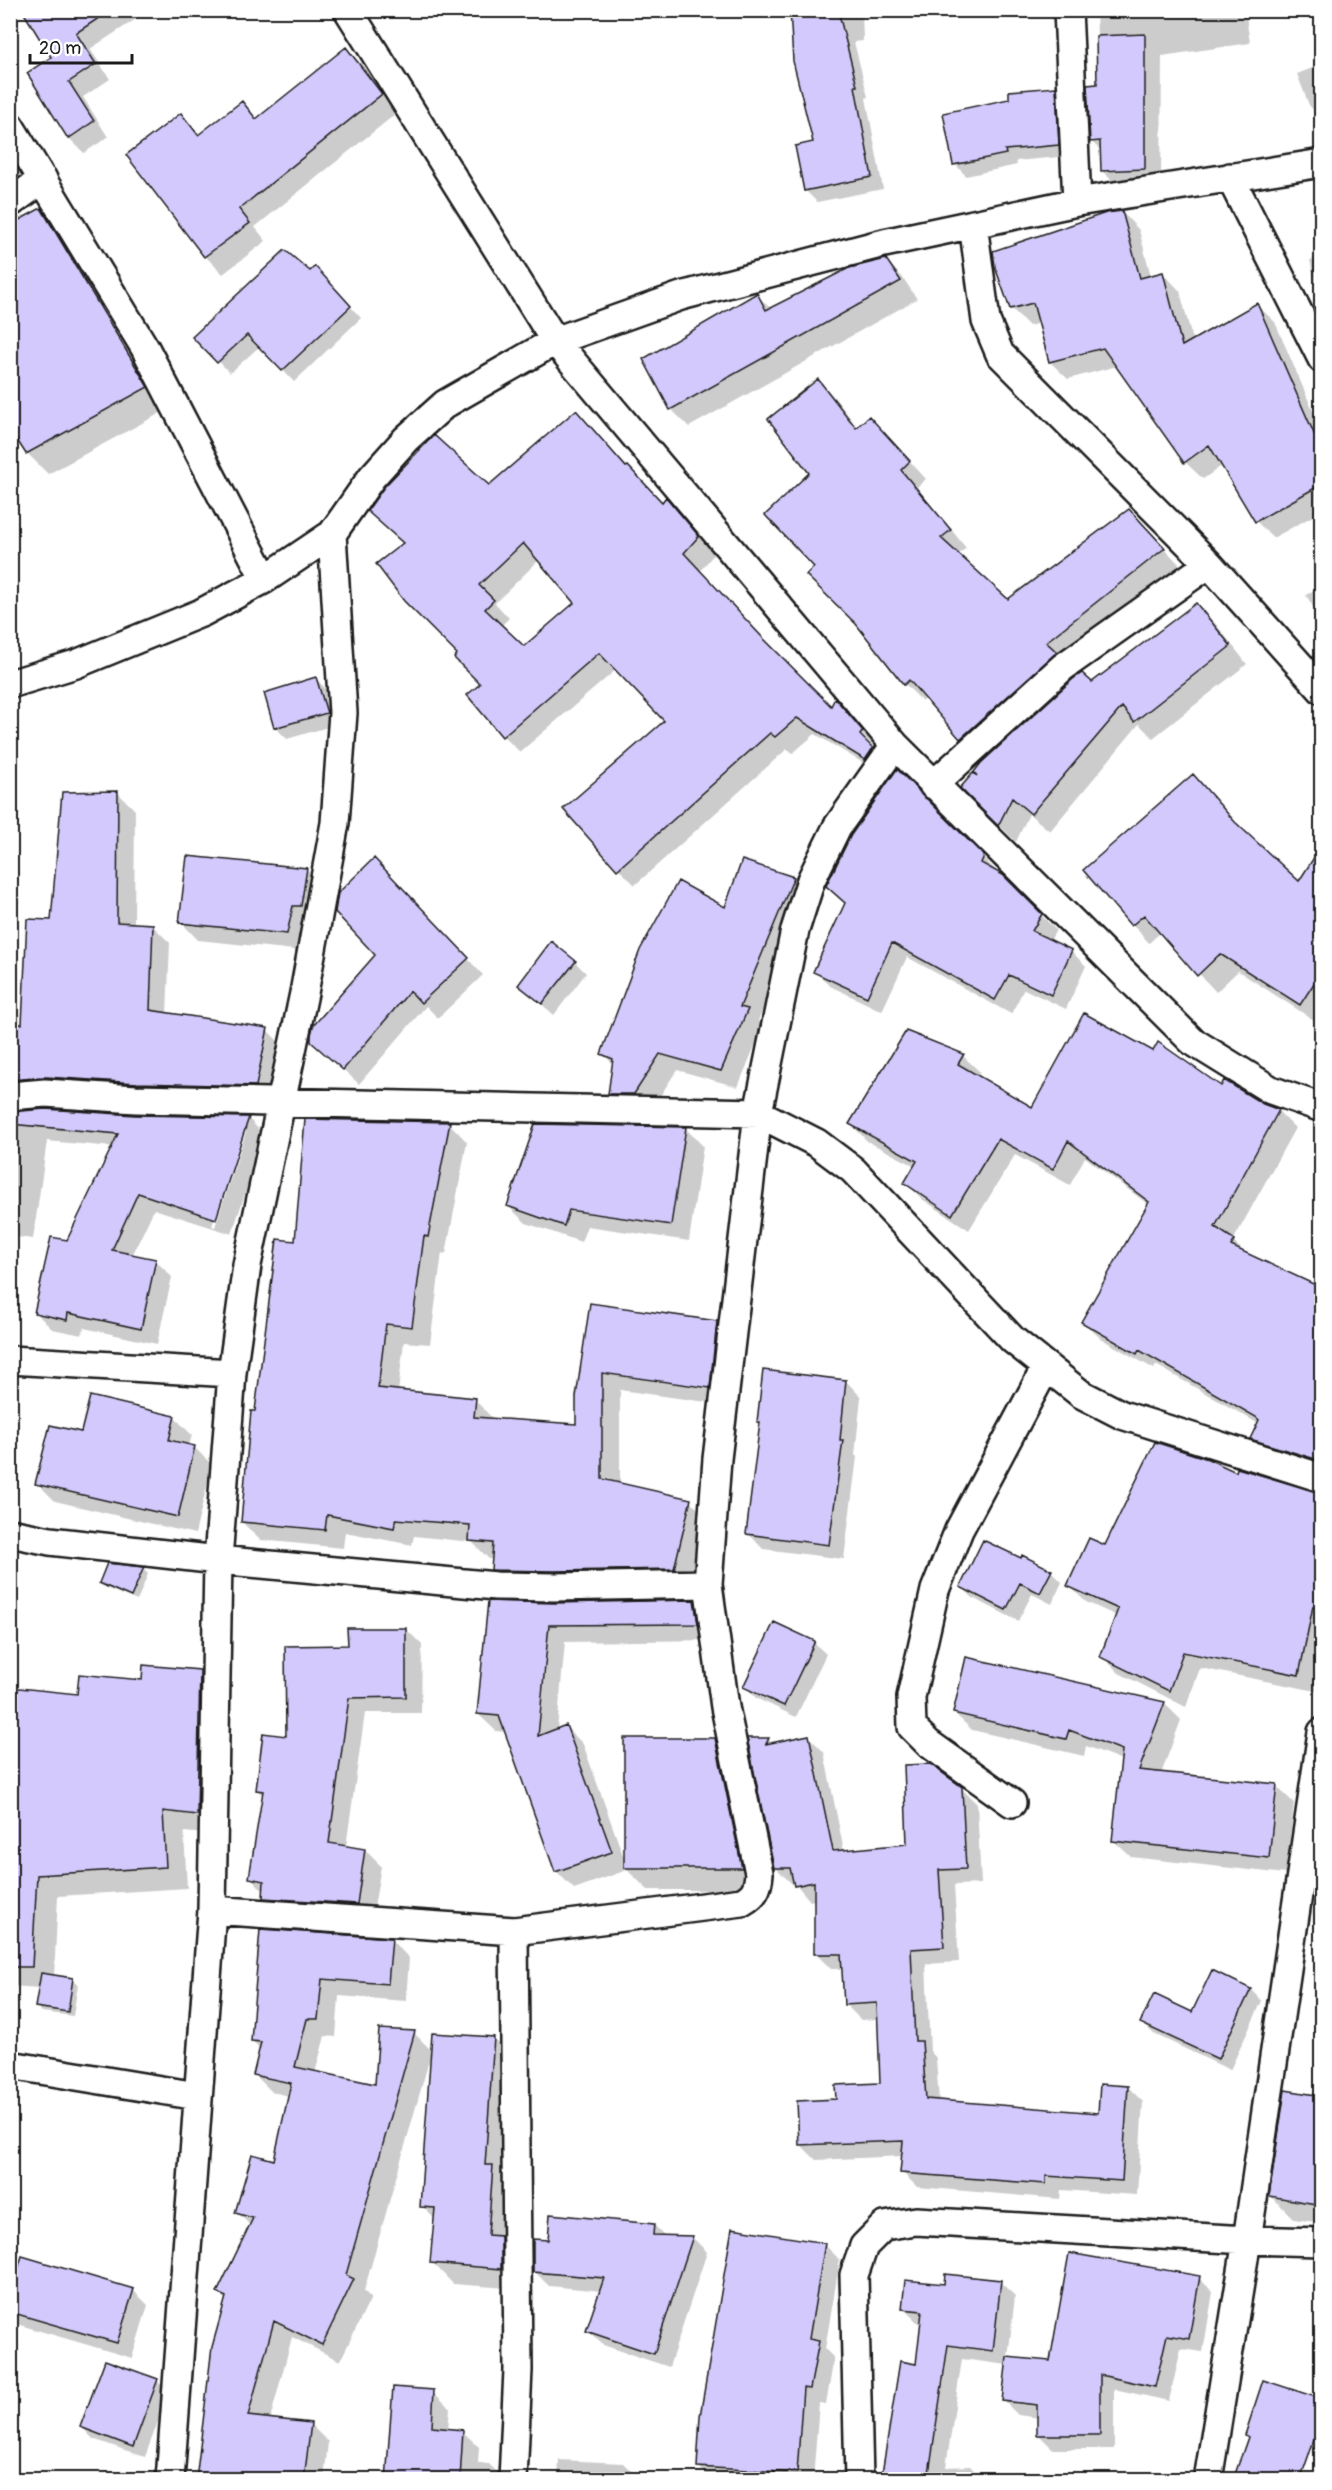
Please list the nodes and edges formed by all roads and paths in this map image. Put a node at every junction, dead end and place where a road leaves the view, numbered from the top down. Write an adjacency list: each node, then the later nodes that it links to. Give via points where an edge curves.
1 (348, 10): 10 (street)
2 (1068, 10): 7 (street)
3 (10, 126): 6 (street)
4 (1322, 163): 5 (street)
5 (1230, 177): 7 (street); 11 (street)
6 (43, 178): 8 (street); 14 (street, via 145,348)
7 (1077, 202): 9 (street)
8 (10, 203)
9 (973, 224): 10 (street, via 681,296); 13 (street, via 986,321 1000,354)
10 (555, 341): 12 (street, via 445,404 372,477); 17 (street)
11 (1322, 360)
12 (332, 534): 14 (street); 20 (street, via 343,713 335,823)
13 (1209, 564): 16 (street); 18 (street, via 1063,667)
14 (265, 579): 15 (street, via 190,617 76,664)
15 (10, 684)
16 (1322, 690)
17 (895, 745): 18 (street); 22 (street, via 837,826 811,880 795,930)
18 (933, 785): 21 (street, via 1192,1041 1272,1090)
19 (10, 1096): 20 (street, via 45,1093)
20 (281, 1102): 22 (street); 25 (street, via 246,1265)
21 (1322, 1108)
22 (758, 1113): 24 (street, via 817,1143 854,1170 1013,1340); 29 (street, via 717,1459)
23 (10, 1360): 25 (street)
24 (1046, 1367): 26 (street, via 1081,1394 1122,1415); 31 (street, via 959,1530 935,1590 911,1697 912,1727 927,1743)
25 (232, 1373): 28 (street)
26 (1322, 1478)
27 (10, 1533): 28 (street)
28 (218, 1560): 29 (street, via 496,1586); 32 (street)
29 (708, 1584): 33 (street, via 725,1707 759,1886 742,1902)
30 (1322, 1732): 36 (street)
31 (1012, 1803)
32 (212, 1910): 33 (street); 35 (street)
33 (514, 1931): 39 (street, via 518,2370)
34 (10, 2065): 35 (street)
35 (197, 2096): 38 (street)
36 (1247, 2240): 37 (street); 40 (street, via 916,2221 884,2226 864,2246 854,2276); 41 (street)
37 (1322, 2242)
38 (170, 2480)
39 (513, 2480)
40 (859, 2480)
41 (1208, 2480)

